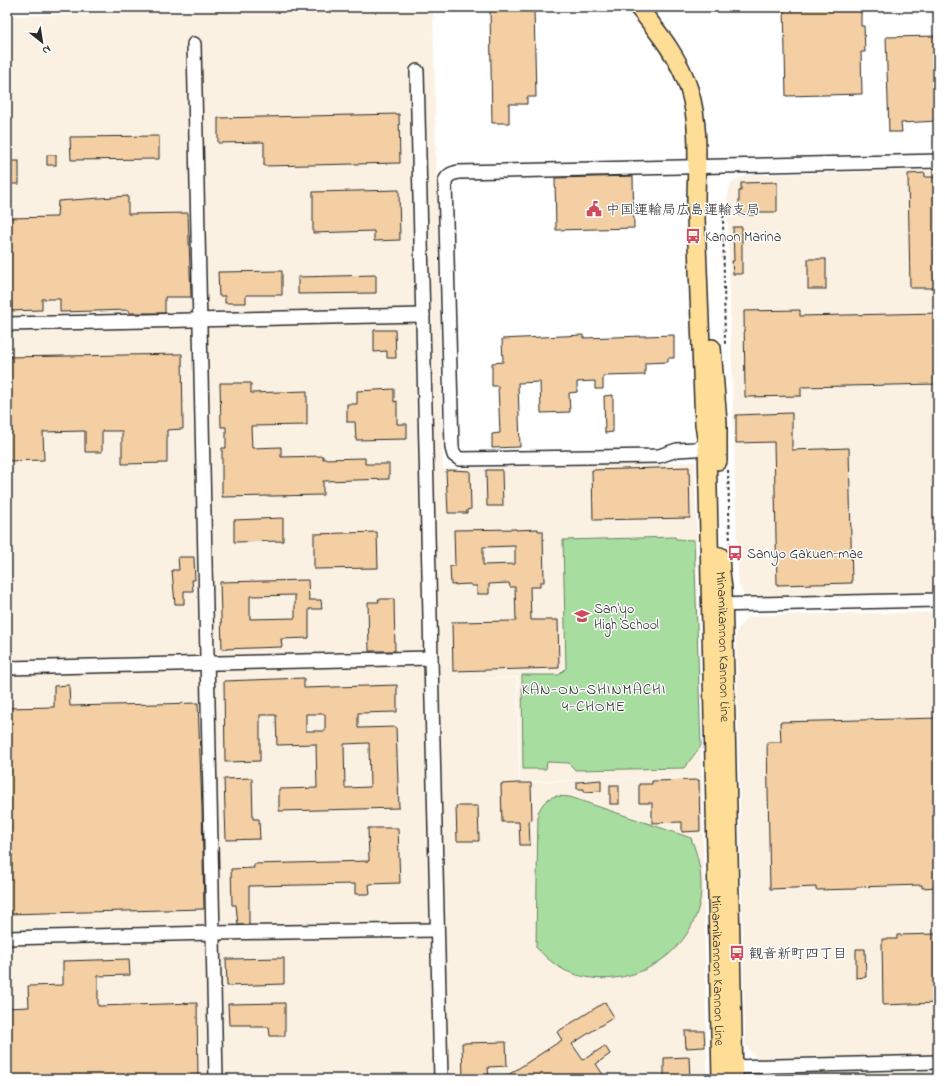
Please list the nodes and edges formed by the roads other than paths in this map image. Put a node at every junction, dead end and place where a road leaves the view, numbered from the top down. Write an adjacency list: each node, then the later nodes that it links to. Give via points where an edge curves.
1 (638, 7): 5 (main road, Minamikannon Kannon Line, via 674,54 685,78 696,122)
2 (194, 44): 7 (street)
3 (417, 70): 6 (street)
4 (938, 161): 5 (street)
5 (697, 167): 9 (main road, Minamikannon Kannon Line, via 696,224 704,424); 9 (street, via 459,172 447,177 445,182 452,448 454,455 460,459 659,456 677,450)
6 (423, 315): 7 (street); 12 (street)
7 (199, 320): 8 (street); 13 (street)
8 (7, 324)
9 (712, 445): 11 (main road, Minamikannon Kannon Line, via 723,589)
10 (938, 600): 11 (street)
11 (717, 605): 19 (main road, Minamikannon Kannon Line); 22 (main road, Minamikannon Kannon Line)
12 (431, 658): 13 (street); 15 (street)
13 (207, 663): 14 (street); 16 (street)
14 (7, 668)
15 (437, 930): 16 (street); 21 (street)
16 (213, 933): 17 (street); 20 (street)
17 (7, 938)
18 (938, 1062): 19 (street)
19 (733, 1073)
20 (216, 1079)
21 (440, 1079)
22 (721, 1079)

